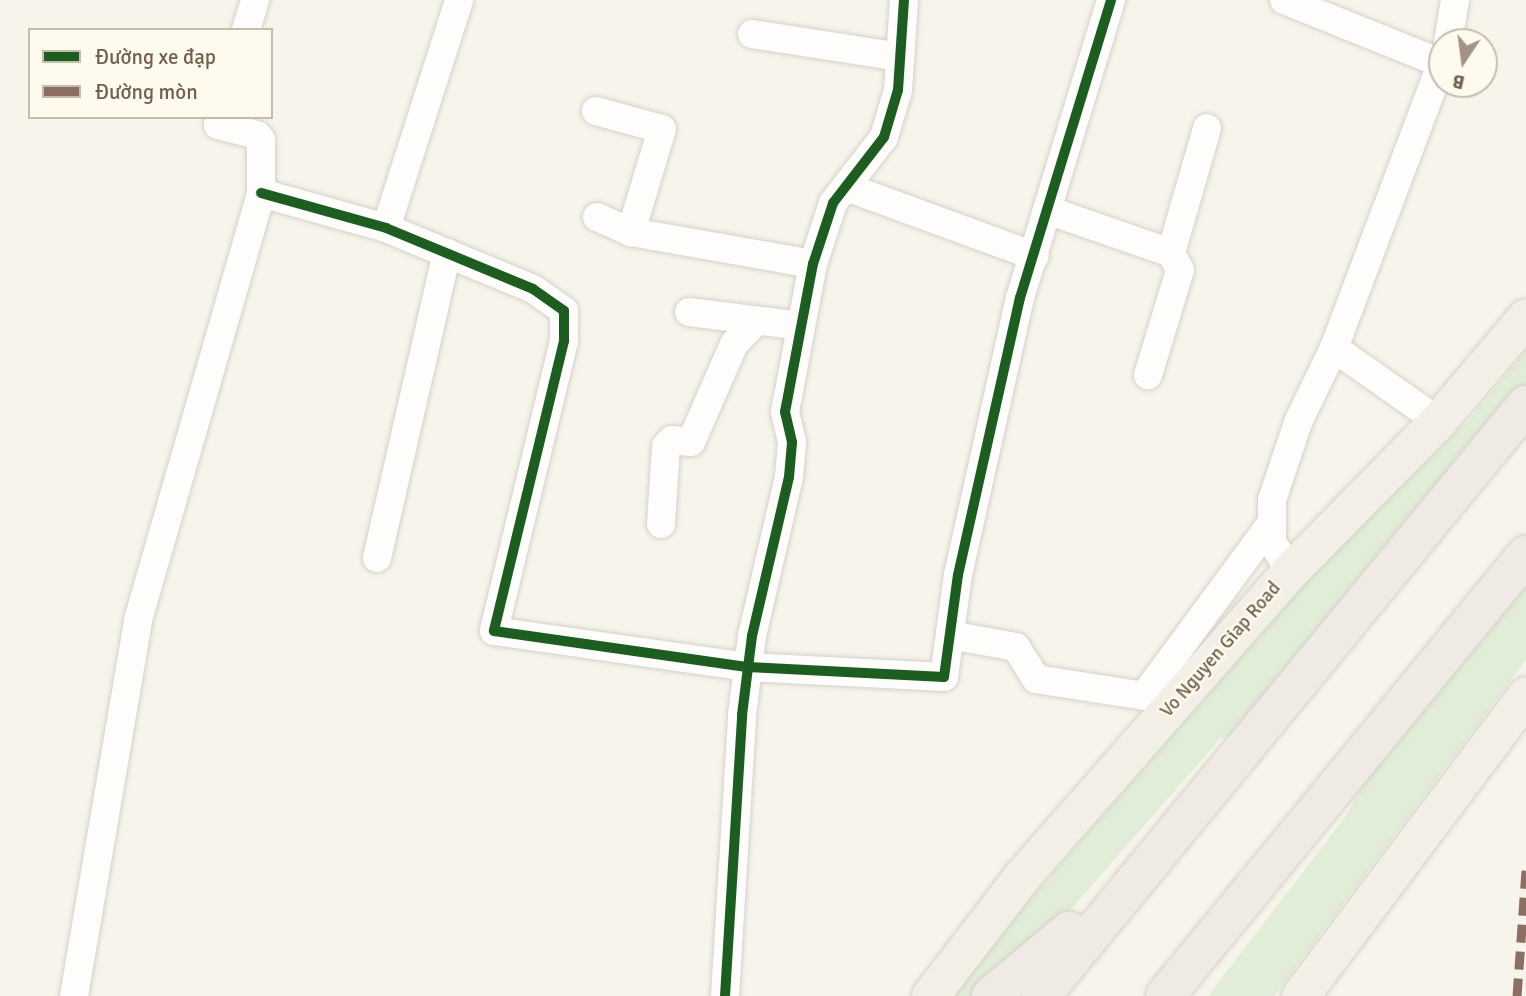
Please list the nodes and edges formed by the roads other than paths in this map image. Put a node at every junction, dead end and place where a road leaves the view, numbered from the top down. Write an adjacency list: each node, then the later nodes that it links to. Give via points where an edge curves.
1 (255, 0): 7 (street)
2 (459, 0): 20 (street)
3 (904, 0): 10 (street)
4 (1111, 0): 18 (street)
5 (1284, 0): 11 (street)
6 (1455, 0): 8 (street)
7 (247, 28)
8 (1450, 28)
9 (752, 34): 10 (street)
10 (900, 57): 16 (street, via 898,90 884,137)
11 (1428, 57)
12 (1429, 98): 30 (street)
13 (596, 111): 21 (street, via 663,129)
14 (220, 119): 17 (street, via 218,125 261,140)
15 (1207, 128): 23 (street)
16 (846, 187): 24 (street); 25 (street, via 833,203)
17 (261, 193): 20 (street); 44 (street, via 138,620)
18 (1047, 210): 23 (street); 24 (street)
19 (597, 217): 21 (street)
20 (386, 228): 22 (street)
21 (631, 232): 25 (street)
22 (447, 253): 37 (street); 40 (street, via 533,289 564,311 564,341 494,631)
23 (1171, 253): 31 (street, via 1180,270)
24 (1035, 256): 39 (street, via 1020,298 958,575)
25 (813, 264): 29 (street)
26 (689, 312): 28 (street)
27 (1526, 317): 33 (main road, Vo Nguyen Giap Road)
28 (756, 321): 29 (street); 34 (street, via 734,344 691,442 672,440 666,446)
29 (801, 326): 40 (street, via 785,412 792,442 789,477)
30 (1334, 348): 33 (street); 35 (street, via 1299,420 1272,500)
31 (1149, 375)
32 (1526, 405): 43 (highway)
33 (1438, 421): 38 (main road, Vo Nguyen Giap Road)
34 (661, 524)
35 (1270, 525): 38 (street, via 1272,542); 39 (street, via 1144,696 1036,678 1016,647)
36 (1526, 555): 42 (highway)
37 (377, 558)
38 (1290, 571): 46 (main road, Vo Nguyen Giap Road, via 1022,876)
39 (950, 635): 40 (street, via 944,677)
40 (748, 667): 45 (street)
41 (1526, 695): 51 (main road)
42 (1369, 747): 49 (highway); 50 (highway, via 1317,842)
43 (1167, 843): 47 (highway, via 1023,974); 48 (highway)
44 (74, 996)
45 (725, 996)
46 (930, 996)
47 (991, 996)
48 (1041, 996)
49 (1165, 996)
50 (1193, 996)
51 (1300, 996)

